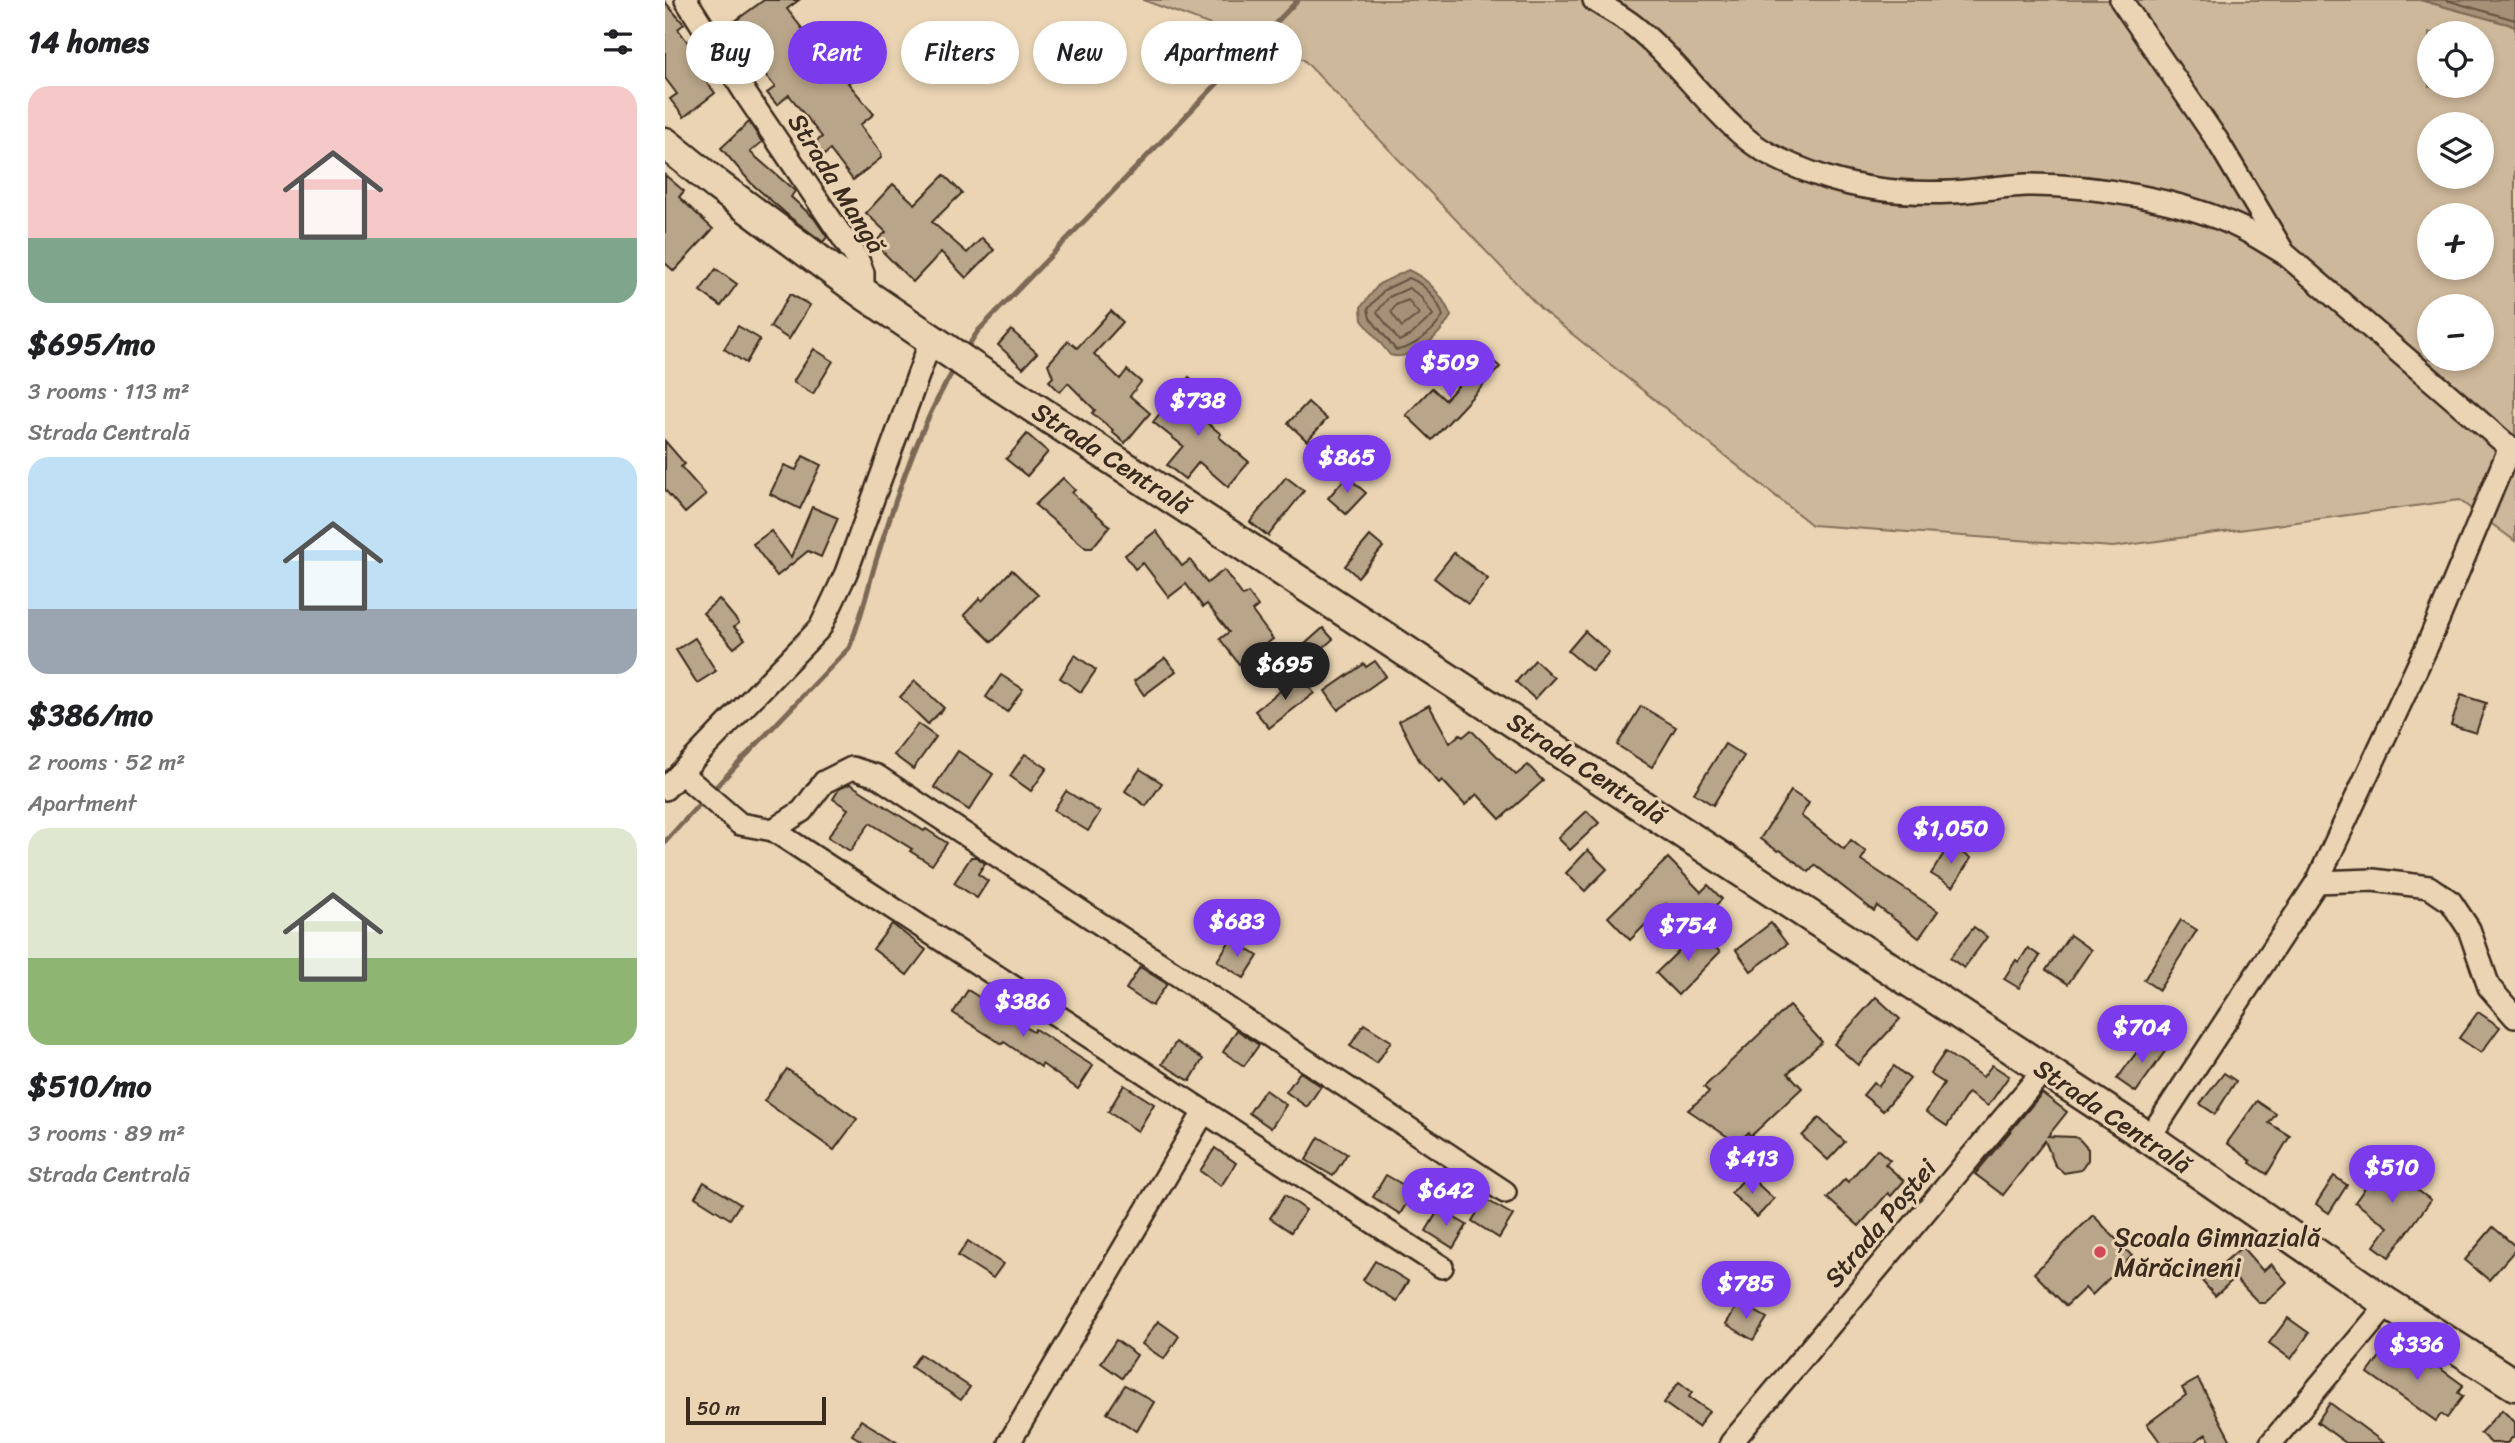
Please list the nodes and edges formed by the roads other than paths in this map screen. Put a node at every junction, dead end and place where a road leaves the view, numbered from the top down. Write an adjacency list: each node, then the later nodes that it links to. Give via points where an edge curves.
1 (686, 0): 6 (street, Strada Mangă, via 858,260)
2 (1594, 0): 5 (street, via 1634,26 1743,136 1777,157 1825,177 1901,193 2026,185 2126,195 2201,213 2241,228)
3 (2121, 0): 5 (street, via 2217,140)
4 (665, 143): 6 (main road, Strada Centrală)
5 (2284, 253): 8 (street)
6 (863, 293): 7 (main road, Strada Centrală)
7 (950, 353): 9 (street, via 820,628); 14 (main road, Strada Centrală)
8 (2512, 450): 12 (street)
9 (681, 772): 10 (street); 11 (street, via 740,824)
10 (665, 789)
11 (773, 830): 15 (street); 17 (street, via 802,811 824,782 852,768 877,776)
12 (2317, 882): 13 (street, via 2374,880 2429,887 2451,902 2469,929 2489,988); 16 (street)
13 (2515, 1017)
14 (2044, 1070): 16 (main road, Strada Centrală); 22 (street, Strada Poștei)
15 (1204, 1112): 18 (street); 21 (street)
16 (2149, 1138): 19 (main road, Strada Centrală)
17 (1505, 1192)
18 (1441, 1268)
19 (2388, 1304): 20 (main road, Strada Centrală); 23 (street)
20 (2515, 1385)
21 (1009, 1443)
22 (1731, 1443)
23 (2271, 1443)

